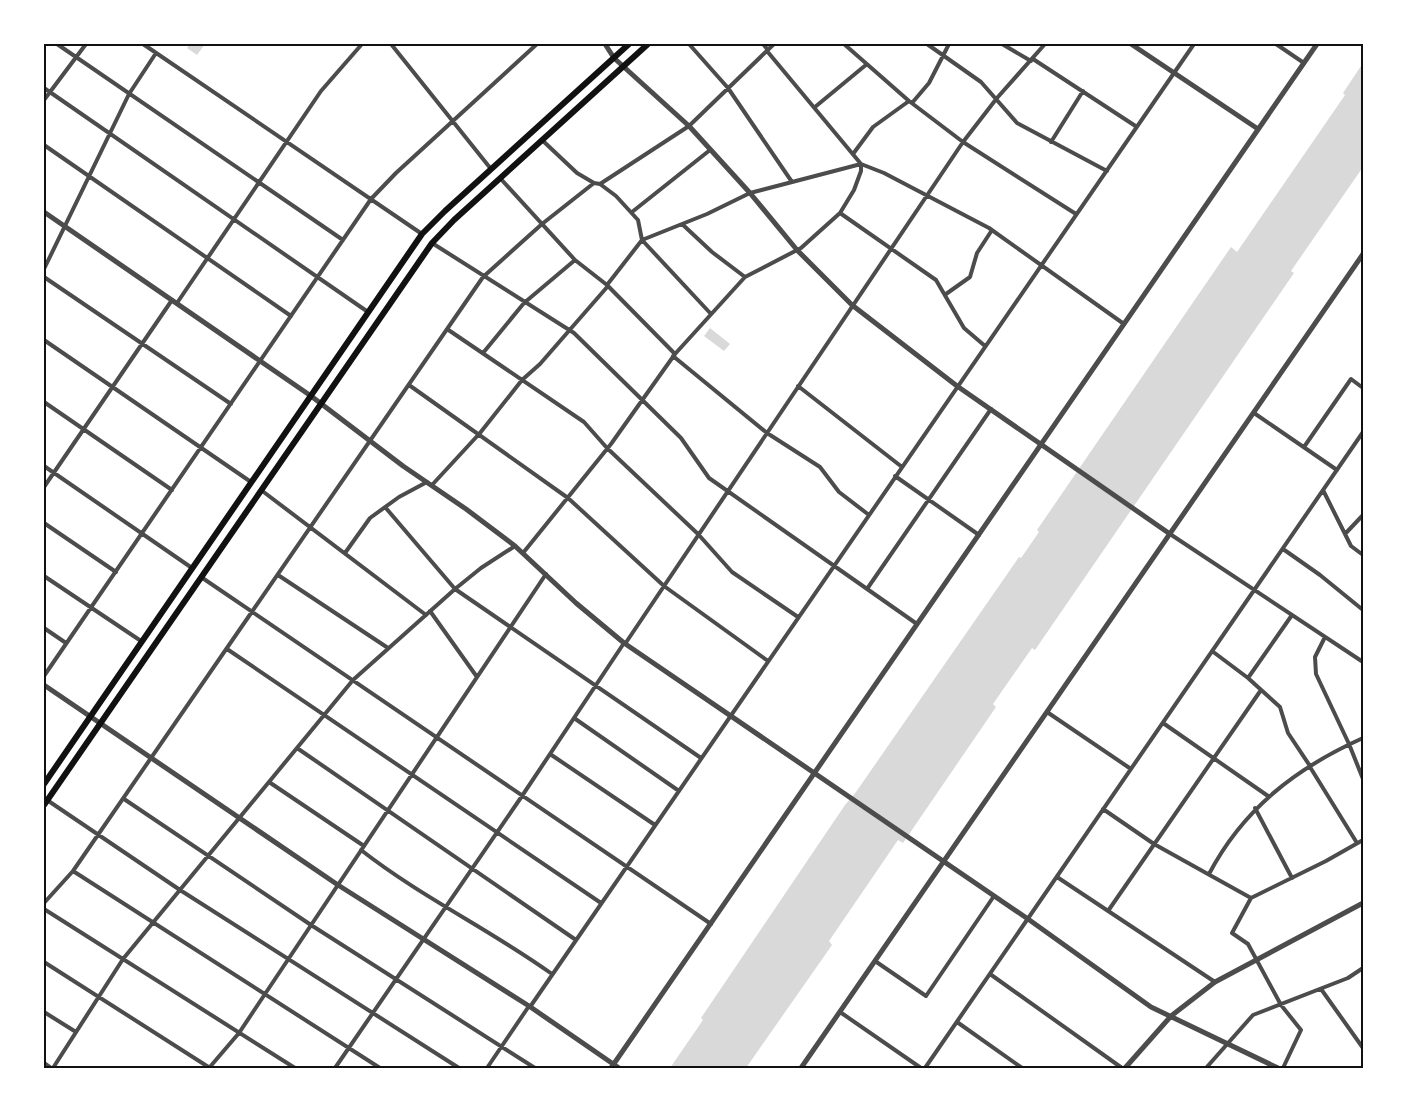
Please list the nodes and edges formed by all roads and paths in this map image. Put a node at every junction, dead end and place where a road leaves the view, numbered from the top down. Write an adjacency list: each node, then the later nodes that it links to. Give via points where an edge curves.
1 (57, 44): 25 (street)
2 (86, 44): 25 (street)
3 (143, 44): 23 (street)
4 (362, 44): 47 (street, via 321,91)
5 (391, 44): 41 (street)
6 (537, 44): 41 (street)
7 (605, 44): 26 (street)
8 (629, 44): 26 (main road)
9 (648, 44): 30 (main road)
10 (689, 44): 33 (street)
11 (763, 44): 22 (street)
12 (774, 44): 22 (street)
13 (844, 44): 29 (street)
14 (927, 44): 24 (street)
15 (949, 44): 24 (street)
16 (1002, 44): 27 (street)
17 (1045, 44): 27 (street)
18 (1131, 44): 31 (street)
19 (1194, 44): 31 (street)
20 (1276, 44): 28 (street)
21 (1317, 44): 28 (street)
22 (768, 50): 33 (street); 40 (street)
23 (156, 53): 36 (street); 47 (street)
24 (943, 55): 37 (street, via 976,77); 39 (street, via 929,83)
25 (77, 58): 35 (street); 36 (street)
26 (614, 58): 30 (street); 54 (main road)
27 (1032, 60): 34 (street); 37 (street)
28 (1304, 63): 44 (street)
29 (867, 64): 39 (street); 40 (street)
30 (625, 65): 42 (street); 46 (main road)
31 (1174, 73): 43 (street); 44 (street)
32 (44, 88): 35 (street)
33 (728, 88): 42 (street); 58 (street)
34 (1083, 91): 43 (street); 49 (street)
35 (50, 92): 38 (street); 45 (street)
36 (129, 94): 45 (street); 59 (street)
37 (997, 98): 48 (street); 49 (street, via 1017,124)
38 (44, 100)
39 (911, 102): 48 (street); 52 (street, via 873,127)
40 (815, 108): 52 (street)
41 (452, 121): 54 (street); 64 (street)
42 (689, 126): 51 (street); 61 (street)
43 (1137, 127): 55 (street)
44 (1258, 129): 97 (street)
45 (110, 134): 56 (street); 69 (street)
46 (542, 140): 57 (main road); 60 (street, via 566,164)
47 (287, 142): 59 (street); 64 (street)
48 (963, 142): 63 (street); 68 (street)
49 (1051, 142): 55 (street)
50 (44, 145): 56 (street)
51 (710, 150): 62 (street); 66 (street)
52 (853, 154): 53 (street)
53 (861, 164): 58 (street); 63 (street); 67 (street, via 854,190)
54 (492, 169): 74 (main road)
55 (1107, 170): 68 (street)
56 (90, 177): 72 (street); 81 (street)
57 (500, 178): 70 (street); 77 (main road)
58 (792, 182): 62 (street)
59 (259, 183): 69 (street); 75 (street)
60 (594, 183): 61 (street); 70 (street)
61 (600, 184): 66 (street)
62 (750, 193): 71 (street); 79 (street)
63 (927, 195): 73 (street); 78 (street)
64 (371, 199): 74 (street); 75 (street)
65 (44, 212): 72 (street)
66 (632, 212): 76 (street, via 638,220)
67 (840, 213): 78 (street); 79 (street)
68 (1076, 214): 83 (street)
69 (234, 219): 81 (street); 87 (street)
70 (542, 224): 82 (street); 88 (street)
71 (682, 224): 76 (street); 85 (street)
72 (65, 227): 84 (street); 91 (street)
73 (992, 230): 83 (street); 90 (street, via 977,253 967,280)
74 (422, 234): 94 (main road)
75 (343, 240): 87 (street)
76 (642, 240): 89 (street); 95 (street)
77 (432, 243): 88 (street); 116 (main road)
78 (891, 248): 90 (street, via 936,280); 93 (street)
79 (797, 250): 85 (street); 93 (street)
80 (1363, 254): 118 (street)
81 (207, 258): 91 (street); 96 (street)
82 (574, 260): 89 (street); 92 (street)
83 (1040, 266): 97 (street); 102 (street)
84 (44, 269)
85 (745, 276): 95 (street)
86 (44, 277): 101 (street)
87 (318, 277): 94 (street); 96 (street)
88 (483, 277): 92 (street); 98 (street)
89 (608, 286): 99 (street); 104 (street)
90 (946, 294): 102 (street, via 964,328)
91 (174, 302): 101 (street); 105 (street)
92 (524, 303): 99 (street); 103 (street)
93 (852, 305): 108 (street); 109 (street)
94 (368, 312): 112 (main road)
95 (711, 314): 104 (street)
96 (291, 316): 105 (street)
97 (1124, 324): 124 (street)
98 (447, 329): 103 (street); 107 (street)
99 (569, 331): 106 (street); 113 (street)
100 (44, 340): 110 (street)
101 (142, 344): 110 (street); 115 (street)
102 (985, 346): 109 (street)
103 (483, 353): 106 (street)
104 (674, 355): 113 (street); 122 (street)
105 (261, 361): 112 (street); 115 (street)
106 (522, 380): 121 (street); 127 (street, via 584,422)
107 (410, 385): 121 (street); 123 (street)
108 (798, 386): 122 (street); 129 (street)
109 (957, 386): 117 (street); 129 (street)
110 (112, 387): 119 (street); 126 (street)
111 (1363, 388): 125 (street, via 1351,379)
112 (310, 396): 116 (street); 133 (main road)
113 (643, 399): 127 (street); 139 (street, via 681,438 709,478)
114 (44, 402): 119 (street)
115 (231, 404): 126 (street)
116 (321, 404): 123 (street); 137 (main road)
117 (992, 409): 124 (street); 141 (street)
118 (1254, 413): 125 (street); 149 (street)
119 (83, 429): 131 (street); 136 (street)
120 (1363, 432): 130 (street)
121 (480, 433): 134 (street); 140 (street)
122 (767, 433): 139 (street); 143 (street, via 820,468 846,499)
123 (371, 440): 134 (street); 146 (street)
124 (1042, 444): 149 (street); 151 (street)
125 (1304, 447): 130 (street)
126 (201, 448): 133 (street); 136 (street)
127 (607, 448): 140 (street); 148 (street)
128 (44, 466): 131 (street)
129 (902, 467): 132 (street)
130 (1337, 470): 138 (street)
131 (54, 473): 135 (street); 147 (street)
132 (895, 476): 141 (street); 143 (street)
133 (251, 482): 158 (main road)
134 (430, 484): 142 (street, via 399,497); 152 (street)
135 (44, 487)
136 (172, 490): 147 (street)
137 (261, 490): 146 (street); 163 (main road)
138 (1323, 490): 150 (street); 153 (street)
139 (728, 491): 148 (street); 157 (street)
140 (568, 498): 155 (street); 164 (street)
141 (929, 500): 151 (street); 166 (street)
142 (385, 507): 154 (street, via 370,518); 165 (street)
143 (869, 515): 157 (street)
144 (1363, 515): 150 (street)
145 (44, 523): 159 (street)
146 (311, 526): 154 (street); 161 (street)
147 (142, 533): 158 (street); 159 (street)
148 (698, 534): 164 (street); 174 (street, via 732,572)
149 (1170, 534): 167 (street); 194 (street)
150 (1345, 534): 156 (street, via 1351,546)
151 (979, 535): 175 (street)
152 (515, 546): 155 (street); 165 (street)
153 (1283, 548): 167 (street); 169 (street)
154 (345, 553): 172 (street)
155 (523, 553): 160 (street)
156 (1363, 555)
157 (834, 565): 166 (street); 174 (street)
158 (192, 568): 179 (main road)
159 (116, 572): 168 (street)
160 (546, 574): 176 (street); 181 (street)
161 (278, 575): 171 (street); 182 (street)
162 (44, 576): 168 (street)
163 (201, 577): 171 (street); 200 (main road)
164 (664, 586): 181 (street); 186 (street)
165 (455, 588): 170 (street); 176 (street)
166 (867, 589): 175 (street)
167 (1254, 590): 173 (street); 184 (street)
168 (91, 608): 179 (street); 180 (street)
169 (1363, 610)
170 (430, 611): 172 (street); 188 (street)
171 (252, 612): 183 (street); 190 (street)
172 (426, 614): 182 (street)
173 (1292, 614): 178 (street); 189 (street)
174 (798, 617): 186 (street)
175 (917, 624): 211 (street)
176 (510, 627): 188 (street); 192 (street)
177 (44, 628): 180 (street)
178 (1325, 637): 185 (street); 203 (street, via 1315,657 1316,674)
179 (141, 641): 197 (main road)
180 (66, 643): 187 (street)
181 (624, 643): 192 (street); 196 (street)
182 (388, 648): 190 (street)
183 (227, 649): 195 (street); 206 (street)
184 (1212, 651): 189 (street); 199 (street)
185 (1362, 660)
186 (768, 661): 196 (street)
187 (44, 676)
188 (477, 676): 201 (street)
189 (1248, 678): 193 (street)
190 (353, 680): 195 (street); 201 (street)
191 (44, 685): 197 (street)
192 (595, 686): 198 (street); 207 (street)
193 (1261, 690): 208 (street); 209 (street, via 1280,707 1288,733)
194 (1047, 712): 210 (street); 233 (street)
195 (325, 714): 204 (street); 212 (street)
196 (730, 715): 207 (street); 211 (street)
197 (90, 716): 200 (street); 215 (main road)
198 (574, 718): 205 (street); 216 (street)
199 (1163, 723): 208 (street); 210 (street)
200 (100, 724): 206 (street); 220 (main road)
201 (436, 737): 212 (street); 217 (street)
202 (1363, 738): 203 (street)
203 (1349, 744): 209 (street); 213 (street)
204 (297, 748): 214 (street); 223 (street)
205 (550, 754): 217 (street); 225 (street)
206 (152, 758): 219 (street); 224 (street)
207 (701, 758): 216 (street)
208 (1214, 758): 218 (street); 230 (street)
209 (1310, 766): 218 (street); 229 (street)
210 (1131, 769): 222 (street)
211 (814, 773): 233 (street); 252 (street)
212 (412, 774): 223 (street); 226 (street)
213 (1363, 779)
214 (269, 782): 224 (street); 231 (street)
215 (44, 784)
216 (678, 790): 225 (street)
217 (522, 796): 226 (street); 234 (street)
218 (1268, 796): 221 (street)
219 (124, 799): 227 (street); 232 (street)
220 (46, 803): 227 (street)
221 (1255, 808): 237 (street, via 1220,852); 239 (street)
222 (1103, 809): 230 (street); 238 (street)
223 (388, 810): 231 (street); 235 (street)
224 (238, 818): 232 (street); 240 (street)
225 (655, 824): 234 (street)
226 (497, 832): 235 (street); 246 (street)
227 (99, 835): 236 (street); 241 (street)
228 (1363, 840): 229 (street)
229 (1357, 843): 239 (street)
230 (1154, 844): 237 (street); 249 (street)
231 (362, 848): 240 (street); 247 (street, via 387,871)
232 (208, 856): 241 (street); 253 (street)
233 (944, 862): 242 (street); 259 (street)
234 (626, 866): 246 (street); 252 (street)
235 (472, 868): 247 (street); 255 (street)
236 (74, 871): 244 (street); 251 (street)
237 (1209, 874): 243 (street)
238 (1057, 877): 249 (street); 250 (street)
239 (1292, 878): 243 (street)
240 (338, 886): 253 (street); 254 (street)
241 (180, 890): 251 (street); 257 (street)
242 (994, 896): 250 (street); 259 (street, via 926,996)
243 (1251, 898): 258 (street, via 1232,933 1248,944)
244 (44, 903)
245 (1363, 903): 258 (street)
246 (601, 904): 255 (street)
247 (445, 907): 254 (street); 262 (street)
248 (44, 909): 256 (street)
249 (1108, 911): 265 (street)
250 (1028, 919): 263 (street); 274 (street, via 1151,1007)
251 (153, 922): 256 (street); 267 (street)
252 (710, 924): 283 (street)
253 (311, 925): 257 (street); 264 (street)
254 (423, 940): 264 (street); 270 (street)
255 (576, 940): 262 (street)
256 (123, 959): 268 (street); 277 (street)
257 (288, 960): 267 (street); 273 (street)
258 (1257, 960): 265 (street); 269 (street)
259 (875, 961): 272 (street)
260 (44, 962): 268 (street)
261 (1363, 968): 266 (street)
262 (552, 974): 270 (street)
263 (990, 974): 275 (street); 296 (street)
264 (396, 979): 273 (street); 279 (street)
265 (1215, 982): 274 (street)
266 (1321, 989): 269 (street); 281 (street)
267 (265, 994): 277 (street); 280 (street)
268 (98, 997): 276 (street); 285 (street)
269 (1281, 1005): 278 (street, via 1253,1015); 299 (street, via 1302,1030)
270 (529, 1007): 279 (street); 283 (street)
271 (44, 1012): 276 (street)
272 (840, 1012): 293 (street); 294 (street)
273 (373, 1013): 280 (street); 289 (street)
274 (1170, 1016): 278 (street); 296 (street)
275 (957, 1022): 294 (street); 295 (street)
276 (76, 1032): 284 (street)
277 (239, 1033): 285 (street); 286 (street)
278 (1228, 1044): 297 (street); 298 (street)
279 (502, 1045): 290 (street); 291 (street)
280 (349, 1048): 287 (street); 288 (street)
281 (1363, 1048)
282 (44, 1063): 284 (street)
283 (612, 1066): 292 (street)
284 (52, 1068)
285 (210, 1068)
286 (295, 1068)
287 (335, 1068)
288 (380, 1068)
289 (458, 1068)
290 (487, 1068)
291 (535, 1068)
292 (619, 1068)
293 (801, 1068)
294 (923, 1068)
295 (1022, 1068)
296 (1124, 1068)
297 (1206, 1068)
298 (1278, 1068)
299 (1283, 1068)

